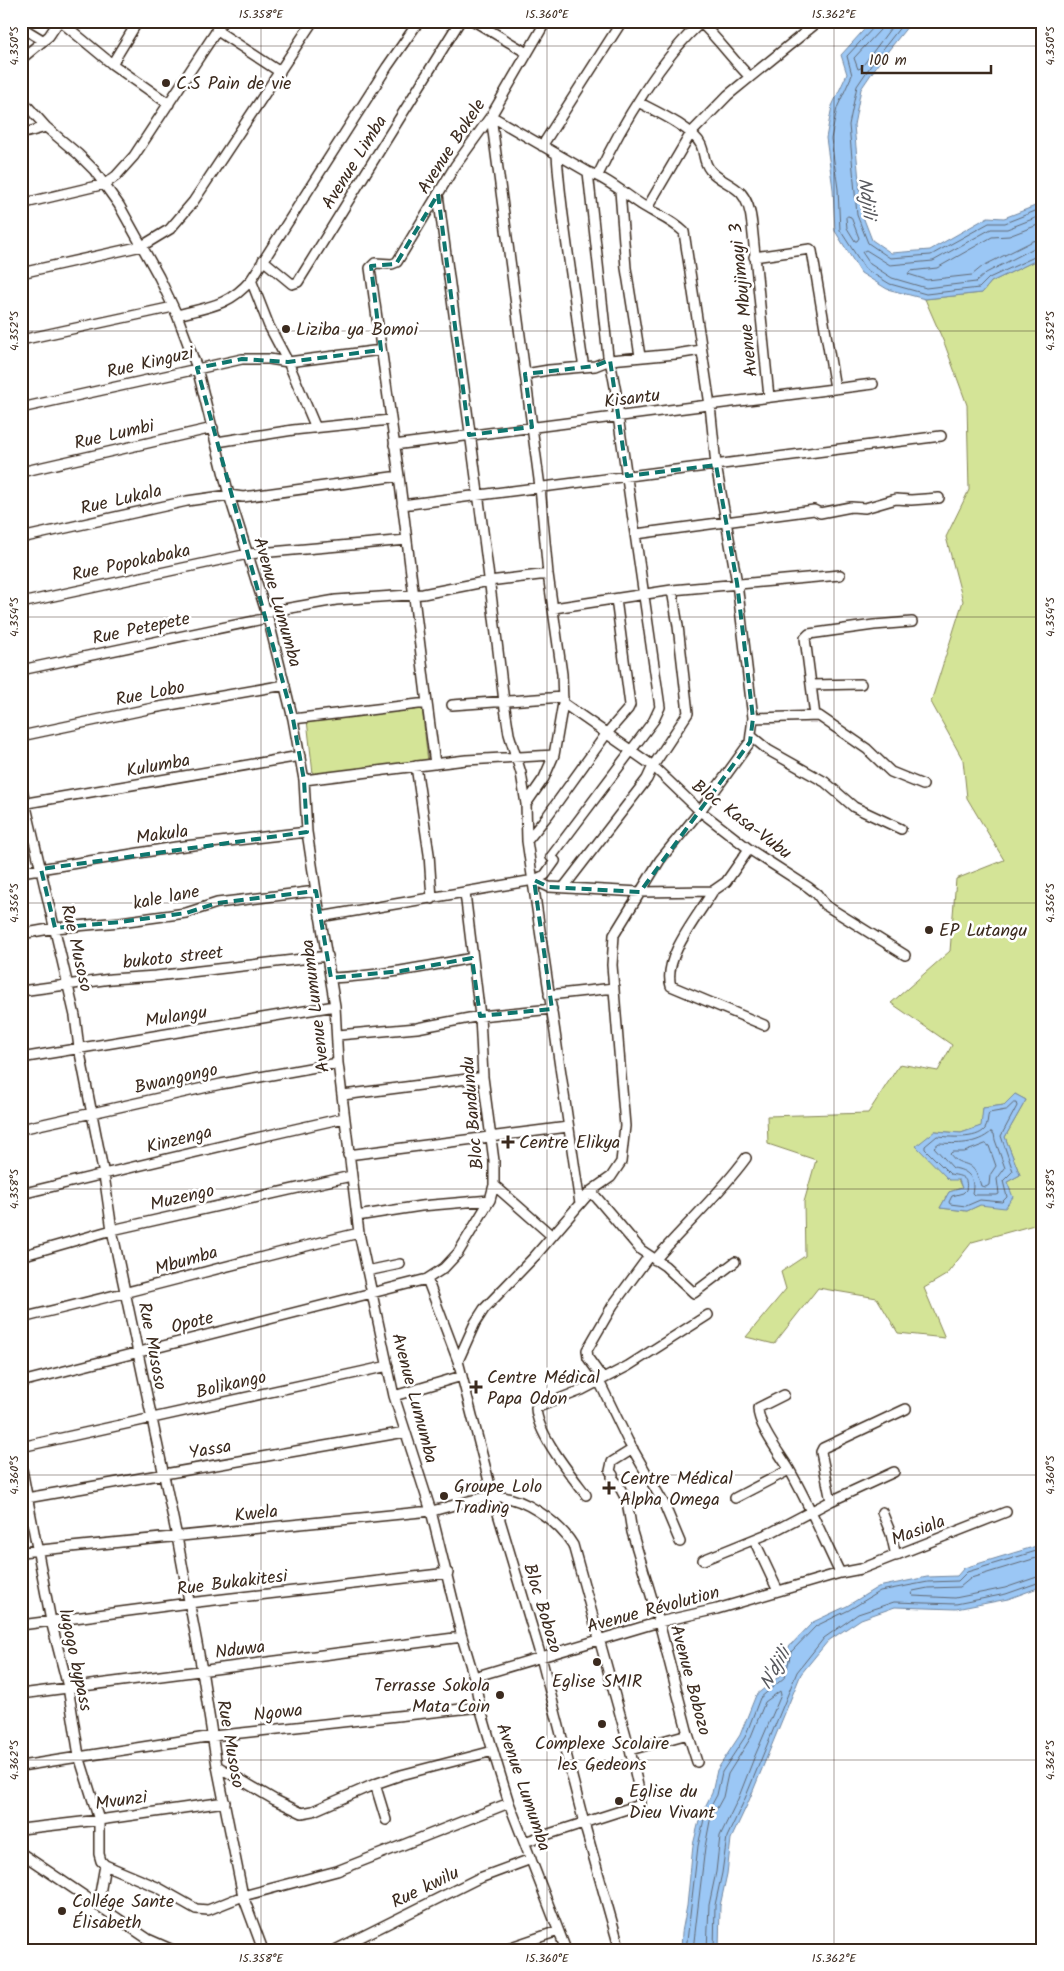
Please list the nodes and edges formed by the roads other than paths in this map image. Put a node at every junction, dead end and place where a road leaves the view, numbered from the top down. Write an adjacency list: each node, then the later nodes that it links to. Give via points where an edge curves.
1 (60, 21): 14 (street); 17 (street)
2 (138, 21): 17 (street)
3 (223, 21): 13 (street)
4 (313, 21): 18 (street)
5 (419, 21): 38 (street, Avenue Limba)
6 (460, 21): 38 (street, Avenue Limba, via 298,282 292,284)
7 (474, 21): 15 (street)
8 (546, 21): 15 (street, Avenue Bokele)
9 (622, 21): 27 (street)
10 (819, 21): 19 (street)
11 (702, 22): 19 (street); 21 (street, via 681,40)
12 (21, 27): 14 (street)
13 (216, 30): 18 (street); 22 (street)
14 (44, 41): 16 (street)
15 (527, 53): 23 (street, Avenue Bokele)
16 (21, 59)
17 (112, 64): 22 (street)
18 (280, 72): 36 (street, via 183,215 163,234)
19 (750, 77): 25 (street)
20 (21, 99): 24 (street, Avenue Lumumba)
21 (638, 102): 25 (street); 30 (street)
22 (169, 104): 31 (street, via 134,156)
23 (491, 116): 27 (street); 33 (street, Avenue Bokele); 50 (street)
24 (46, 127): 26 (street); 31 (street, Avenue Lumumba, via 78,154)
25 (691, 133): 35 (street); 37 (street, Avenue Mbujimayi 3, via 700,144 709,169 744,197 750,212)
26 (21, 134)
27 (542, 146): 28 (street)
28 (558, 155): 29 (street); 48 (street, via 564,235)
29 (588, 172): 30 (street); 46 (street)
30 (598, 175): 32 (street)
31 (105, 184): 34 (street); 36 (street, Avenue Lumumba)
32 (620, 191): 35 (street); 45 (street, via 626,268)
33 (438, 194): 43 (street, Avenue Bokele, via 397,262 375,263 370,268); 61 (street)
34 (21, 204)
35 (647, 208): 44 (street, via 684,232)
36 (142, 246): 39 (street); 41 (street, Avenue Lumumba)
37 (754, 257): 52 (street, via 812,251); 53 (street, Avenue Mbujimayi 3)
38 (264, 260): 40 (street, Avenue Limba)
39 (21, 274)
40 (250, 280): 41 (street, Avenue Limba, via 242,291 225,302); 47 (street)
41 (175, 311): 42 (street, Avenue Limba); 49 (street, Avenue Lumumba)
42 (21, 340)
43 (381, 350): 47 (street); 57 (street)
44 (701, 350): 45 (street); 54 (street)
45 (640, 356): 46 (street)
46 (610, 360): 48 (street); 56 (street)
47 (288, 362): 49 (street, Rue Kinguzi, via 242,359); 60 (street)
48 (584, 367): 50 (street)
49 (197, 368): 55 (street, Rue Kinguzi); 59 (street, Avenue Lumumba)
50 (525, 374): 58 (street)
51 (873, 384): 52 (street, Kisantu)
52 (836, 388): 53 (street, Kisantu)
53 (769, 397): 54 (street, Kisantu)
54 (710, 404): 56 (street, Kisantu); 65 (street)
55 (21, 408)
56 (618, 416): 58 (street, Kisantu); 68 (street)
57 (390, 420): 60 (street); 64 (street)
58 (532, 427): 61 (street, Kisantu); 69 (street)
59 (213, 428): 63 (street, Avenue Lumumba); 66 (street, Rue Lumbi)
60 (316, 428): 63 (street)
61 (469, 435): 64 (street, Kisantu); 71 (street)
62 (941, 436): 65 (street)
63 (217, 442): 70 (street, Avenue Lumumba)
64 (394, 445): 67 (street)
65 (716, 464): 68 (street); 74 (street)
66 (21, 472)
67 (399, 476): 70 (street, Rue Lukala, via 243,497); 73 (street)
68 (627, 476): 69 (street); 75 (street)
69 (540, 487): 71 (street); 79 (street)
70 (229, 494): 76 (street, Rue Lukala); 78 (street, Avenue Lumumba)
71 (479, 495): 73 (street); 81 (street)
72 (939, 498): 74 (street, via 896,498 865,508 851,507 820,513 814,510)
73 (402, 505): 77 (street)
74 (727, 522): 75 (street); 82 (street)
75 (636, 534): 84 (street)
76 (21, 538)
77 (407, 540): 78 (street, Rue Popokabaka); 85 (street)
78 (248, 554): 87 (street, Rue Popokabaka); 89 (street, Avenue Lumumba)
79 (548, 574): 81 (street, Rue Petepete); 88 (street)
80 (840, 574): 82 (street)
81 (489, 581): 85 (street, Rue Petepete); 96 (street)
82 (737, 583): 83 (street); 100 (street)
83 (672, 590): 84 (street); 111 (street, via 688,713)
84 (645, 594): 86 (street); 105 (street, via 660,708)
85 (415, 595): 89 (street, Rue Petepete, via 336,600); 97 (street)
86 (616, 598): 88 (street); 102 (street, via 630,706)
87 (21, 603)
88 (554, 608): 95 (street)
89 (268, 615): 91 (street, Rue Petepete); 94 (street, Avenue Lumumba)
90 (912, 622): 93 (street, via 809,634 805,638)
91 (21, 670)
92 (861, 684): 93 (street)
93 (811, 685): 99 (street)
94 (285, 686): 101 (street, Avenue Lumumba); 103 (street, Rue Lobo, via 153,708)
95 (563, 700): 96 (street); 102 (street, Bloc Kasa-Vubu); 106 (street)
96 (504, 702): 98 (street); 108 (street)
97 (427, 703): 101 (street); 109 (street)
98 (452, 705)
99 (815, 716): 100 (street); 113 (street, via 867,749 891,772)
100 (753, 718): 104 (street)
101 (293, 719): 107 (street, Avenue Lumumba)
102 (607, 733): 105 (street, Bloc Kasa-Vubu); 120 (street)
103 (21, 736)
104 (751, 736): 117 (street, via 750,742); 118 (street, via 768,750 825,782 854,807)
105 (631, 750): 111 (street, Bloc Kasa-Vubu); 124 (street, via 551,858 555,862 553,865 545,875)
106 (554, 755): 108 (street); 116 (street, via 544,778)
107 (300, 756): 112 (street, Avenue Lumumba); 115 (street, Kulumba)
108 (517, 758): 109 (street); 116 (street)
109 (435, 764): 110 (street)
110 (416, 766): 112 (street); 130 (street)
111 (653, 766): 117 (street, Bloc Kasa-Vubu); 125 (street, via 643,784)
112 (304, 780): 119 (street, Avenue Lumumba)
113 (923, 785)
114 (21, 786): 115 (street, Rue Musoso)
115 (23, 804): 122 (street, Rue Musoso)
116 (526, 804): 120 (street)
117 (700, 811): 121 (street, Bloc Kasa-Vubu); 127 (street, via 660,860)
118 (901, 830)
119 (307, 832): 122 (street, Makula, via 176,847); 126 (street, Avenue Lumumba)
120 (527, 841): 124 (street)
121 (749, 849): 128 (street, via 726,882); 134 (street, Bloc Kasa-Vubu, via 808,887 825,905)
122 (41, 869): 123 (street, Makula); 132 (street, Rue Musoso)
123 (21, 872)
124 (534, 880): 125 (street, via 549,887); 129 (street); 141 (street)
125 (564, 887): 127 (street)
126 (316, 892): 131 (street, Avenue Lumumba); 132 (street, kale lane, via 217,903 186,913 130,921)
127 (640, 892): 128 (street); 139 (street, via 614,935)
128 (713, 892): 145 (street, via 681,940 669,979 671,986)
129 (465, 893): 130 (street); 136 (street, Bloc Bandundu)
130 (432, 899): 131 (street)
131 (320, 917): 135 (street, Avenue Lumumba)
132 (56, 928): 133 (street, kale lane); 138 (street, Rue Musoso)
133 (21, 934)
134 (906, 955)
135 (328, 956): 137 (street, Avenue Lumumba); 138 (street, bukoto street)
136 (472, 958): 137 (street, via 384,974); 144 (street, Bloc Bandundu)
137 (331, 978): 142 (street, Avenue Lumumba)
138 (68, 984): 140 (street, bukoto street); 147 (street, Rue Musoso)
139 (614, 988): 141 (street); 162 (street, via 625,1126 621,1162 611,1177)
140 (21, 991)
141 (549, 995): 143 (street)
142 (335, 1006): 146 (street, Avenue Lumumba); 147 (street, Mulangu)
143 (552, 1009): 144 (street); 154 (street)
144 (480, 1016): 146 (street, via 417,1028); 150 (street, Bloc Bandundu)
145 (764, 1024)
146 (338, 1034): 149 (street, Avenue Lumumba)
147 (79, 1048): 148 (street, Mulangu); 152 (street, Rue Musoso)
148 (21, 1058)
149 (338, 1063): 151 (street, Avenue Lumumba); 152 (street, Bwangongo, via 221,1084)
150 (483, 1077): 151 (street); 156 (street, Bloc Bandundu)
151 (343, 1095): 153 (street, Avenue Lumumba)
152 (92, 1114): 155 (street, Bwangongo); 159 (street, Rue Musoso)
153 (344, 1118): 157 (street, Avenue Lumumba); 159 (street, Kinzenga)
154 (568, 1127): 156 (street); 165 (street)
155 (21, 1130)
156 (491, 1136): 157 (street); 161 (street, Bloc Bandundu)
157 (348, 1155): 160 (street, Avenue Lumumba)
158 (746, 1158): 171 (street, via 717,1196)
159 (104, 1175): 163 (street, Kinzenga); 167 (street, Rue Musoso)
160 (351, 1176): 166 (street, Avenue Lumumba); 167 (street, Muzengo)
161 (494, 1185): 164 (street, Bloc Bandundu); 169 (street)
162 (591, 1191): 165 (street); 171 (street, via 629,1237)
163 (21, 1194)
164 (490, 1200): 166 (street); 175 (street, Bloc Bandundu, via 458,1253)
165 (580, 1204): 169 (street)
166 (357, 1216): 168 (street, Avenue Lumumba)
167 (112, 1230): 170 (street, Muzengo); 177 (street, Rue Musoso)
168 (359, 1233): 174 (street, Avenue Lumumba); 177 (street, Mbumba, via 236,1262)
169 (552, 1236): 181 (street, via 484,1309)
170 (21, 1256)
171 (652, 1258): 172 (street, via 694,1293); 184 (street, via 613,1305 587,1350)
172 (735, 1262)
173 (400, 1264): 174 (street)
174 (367, 1272): 176 (street, Avenue Lumumba)
175 (427, 1279): 176 (street, Bloc Bandundu); 181 (street, Bloc Bobozo)
176 (371, 1293): 180 (street, Opote); 182 (street, Avenue Lumumba)
177 (126, 1294): 179 (street, Mbumba); 180 (street, Rue Musoso)
178 (708, 1315): 184 (street)
179 (21, 1318)
180 (138, 1353): 185 (street, Opote); 189 (street, Rue Musoso)
181 (458, 1361): 183 (street, Bloc Bobozo)
182 (388, 1366): 186 (street, Avenue Lumumba); 189 (street, Bolikango)
183 (462, 1376): 186 (street); 198 (street, Bloc Bobozo)
184 (601, 1380): 192 (street); 197 (street, via 536,1408 556,1454)
185 (21, 1382)
186 (394, 1396): 190 (street, Avenue Lumumba)
187 (784, 1396): 194 (street, via 758,1408 758,1414)
188 (906, 1409): 201 (street, via 823,1448 821,1452)
189 (151, 1419): 191 (street, Bolikango); 196 (street, Rue Musoso)
190 (405, 1432): 196 (street, Yassa); 202 (street, Avenue Lumumba)
191 (21, 1447)
192 (633, 1449): 208 (street, via 664,1504); 218 (street, Avenue Bobozo, via 612,1462 610,1470 628,1501 632,1532)
193 (21, 1464): 199 (street, lugogo bypass)
194 (789, 1470): 200 (street); 205 (street)
195 (894, 1472): 201 (street)
196 (164, 1474): 199 (street, Yassa); 206 (street, Rue Musoso)
197 (586, 1495)
198 (492, 1496): 202 (street, Kwela); 221 (street, via 509,1498 540,1512 569,1538); 222 (street, Bloc Bobozo)
199 (25, 1498): 209 (street, lugogo bypass)
200 (735, 1498)
201 (831, 1501): 205 (street)
202 (431, 1511): 206 (street, Kwela); 214 (street, Avenue Lumumba)
203 (882, 1512): 211 (street)
204 (1006, 1512): 211 (street, Masiala)
205 (811, 1513): 207 (street); 213 (street)
206 (177, 1537): 209 (street, Kwela); 216 (street, Rue Musoso)
207 (754, 1540): 212 (street); 215 (street)
208 (680, 1542)
209 (39, 1551): 210 (street, Kwela); 217 (street, lugogo bypass)
210 (21, 1552)
211 (896, 1556): 213 (street, Masiala)
212 (702, 1560)
213 (840, 1572): 215 (street, Avenue Révolution)
214 (448, 1573): 216 (street, Rue Bukakitesi); 220 (street, Avenue Lumumba)
215 (778, 1591): 218 (street, Avenue Révolution)
216 (189, 1603): 217 (street, Rue Bukakitesi); 223 (street, Rue Musoso)
217 (51, 1621): 219 (street, Rue Bukakitesi); 225 (street, lugogo bypass)
218 (659, 1622): 221 (street, Avenue Révolution); 228 (street, Avenue Bobozo)
219 (21, 1625)
220 (462, 1637): 223 (street, Nduwa); 224 (street, Avenue Lumumba)
221 (598, 1640): 222 (street, Avenue Révolution); 230 (street)
222 (541, 1657): 224 (street, Avenue Révolution); 241 (street, Bloc Bobozo)
223 (202, 1670): 225 (street, Nduwa); 229 (street, Rue Musoso)
224 (474, 1677): 227 (street, Avenue Lumumba)
225 (68, 1687): 226 (street, Nduwa); 232 (street, lugogo bypass)
226 (21, 1694)
227 (480, 1707): 229 (street, Ngowa); 231 (street, Avenue Lumumba)
228 (688, 1734): 230 (street); 233 (street, Avenue Bobozo)
229 (213, 1736): 232 (street, Ngowa); 235 (street, Rue Musoso)
230 (630, 1750): 241 (street, via 640,1804)
231 (493, 1751): 236 (street); 238 (street, Avenue Lumumba)
232 (79, 1756): 234 (street, Ngowa); 239 (street, lugogo bypass)
233 (697, 1762)
234 (21, 1766)
235 (217, 1766): 236 (street, via 302,1813); 237 (street, Rue Musoso)
236 (375, 1784): 240 (street)
237 (225, 1802): 239 (street, Mvunzi); 247 (street, Rue Musoso)
238 (510, 1803): 243 (street, Avenue Lumumba); 247 (street, via 337,1871)
239 (99, 1820): 242 (street, Mvunzi); 246 (street, lugogo bypass, via 99,1854)
240 (386, 1820)
241 (584, 1824): 243 (street); 255 (street, Bloc Bobozo)
242 (21, 1829)
243 (524, 1842): 245 (street, Avenue Lumumba)
244 (21, 1853): 248 (street)
245 (531, 1859): 249 (street, Avenue Lumumba); 252 (street, Rue kwilu, via 477,1879)
246 (103, 1863): 247 (street, via 158,1887 196,1909 216,1908); 248 (street, lugogo bypass)
247 (242, 1896): 251 (street, Rue Musoso)
248 (98, 1905): 250 (street, via 148,1939)
249 (558, 1931): 253 (street); 254 (street, Avenue Lumumba)
250 (173, 1950)
251 (263, 1950)
252 (335, 1950)
253 (502, 1950)
254 (566, 1950)
255 (620, 1950)

